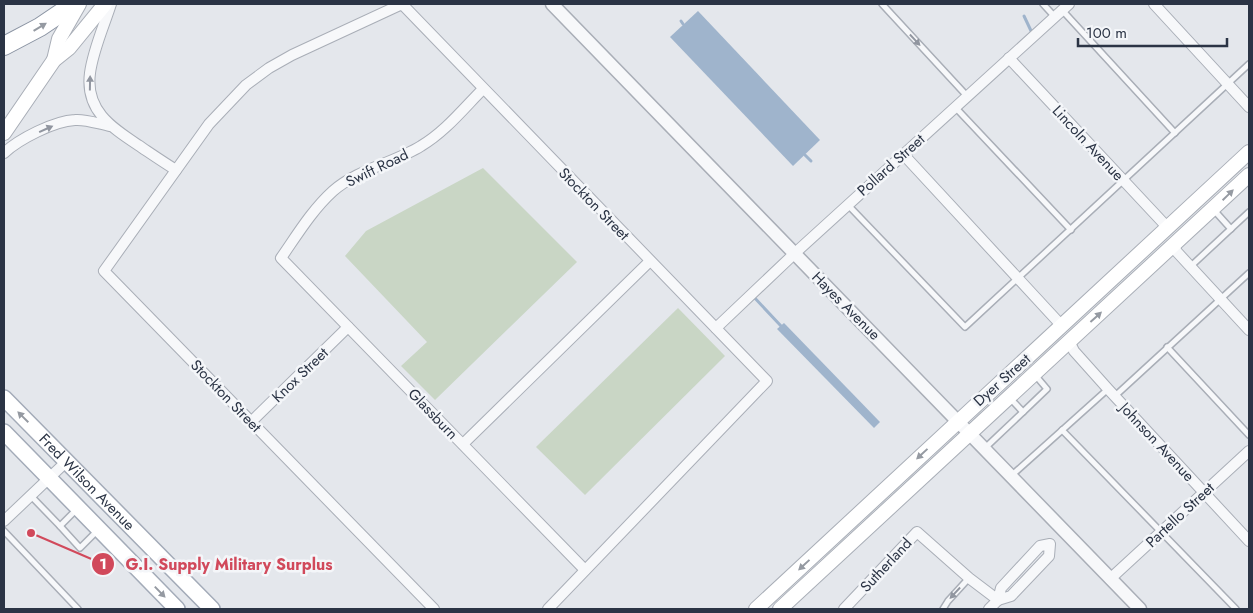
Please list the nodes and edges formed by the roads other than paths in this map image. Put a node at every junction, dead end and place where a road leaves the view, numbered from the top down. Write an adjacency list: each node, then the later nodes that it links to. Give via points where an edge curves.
1 (74, 4): 10 (highway, one-way to 1)
2 (79, 4): 12 (main road, via 59,39)
3 (105, 4): 12 (main road, via 70,48)
4 (111, 4): 19 (street, one-way to 4, via 95,106 90,75)
5 (552, 4): 35 (street, Hayes Avenue)
6 (882, 4): 16 (lane, one-way to 16)
7 (1043, 4): 9 (lane)
8 (1154, 4): 14 (street)
9 (1062, 10): 11 (street, Pollard Street); 21 (lane)
10 (4, 46)
11 (1009, 58): 16 (street, Pollard Street); 27 (street, Lincoln Avenue)
12 (54, 60): 20 (main road)
13 (1249, 64): 14 (lane)
14 (1228, 84): 18 (street); 21 (lane)
15 (483, 89): 25 (street, Stockton Street, via 402,4 292,55 256,77 216,115); 36 (street, Swift Road, via 430,140 333,191); 37 (street, Stockton Street)
16 (967, 96): 17 (street, Pollard Street)
17 (956, 107): 24 (street, Pollard Street); 33 (lane)
18 (1249, 107)
19 (110, 126): 23 (street, one-way to 19, via 57,124 77,120); 25 (street)
20 (4, 133)
21 (1175, 133): 27 (lane)
22 (1249, 152): 31 (main road, Dyer Street)
23 (4, 153)
24 (903, 154): 28 (street, Pollard Street); 40 (street)
25 (176, 170): 55 (street, Stockton Street, via 104,272)
26 (1249, 175): 29 (main road, Dyer Street, one-way to 26)
27 (1123, 181): 31 (street, Lincoln Avenue); 33 (lane)
28 (848, 205): 35 (street, Pollard Street); 40 (lane, via 965,327)
29 (1213, 209): 32 (lane); 34 (main road, Dyer Street)
30 (1249, 212): 32 (lane)
31 (1168, 228): 42 (main road, via 1169,238 1137,268); 43 (main road, Dyer Street)
32 (1231, 229): 38 (lane)
33 (1071, 230): 40 (lane)
34 (1174, 246): 38 (street); 42 (main road, Dyer Street)
35 (794, 254): 45 (street, Pollard Street); 54 (street, Hayes Avenue)
36 (281, 258): 44 (street, Glassburn)
37 (650, 261): 45 (street, Stockton Street); 60 (street)
38 (1190, 267): 41 (street)
39 (1249, 273): 41 (lane)
40 (1018, 279): 43 (street)
41 (1220, 298): 46 (street); 48 (lane)
42 (1114, 300): 47 (main road, Dyer Street, one-way to 42)
43 (1062, 326): 54 (main road, Dyer Street)
44 (348, 327): 55 (street, Knox Street); 60 (street, Glassburn)
45 (716, 328): 76 (street, Stockton Street, via 767,381)
46 (1249, 330)
47 (1069, 341): 49 (main road, Dyer Street); 50 (street, Johnson Avenue)
48 (1167, 347): 50 (lane); 59 (lane)
49 (1034, 373): 51 (main road, Dyer Street); 53 (lane, via 1048,389)
50 (1111, 393): 56 (lane); 66 (street, Johnson Avenue)
51 (1008, 396): 53 (lane); 58 (main road, Dyer Street)
52 (4, 398): 63 (main road, Fred Wilson Avenue, one-way to 52)
53 (1022, 412): 61 (lane)
54 (958, 421): 58 (street, Hayes Avenue); 85 (main road, Dyer Street, one-way to 85)
55 (251, 422): 83 (street, Stockton Street)
56 (1062, 430): 64 (lane); 74 (lane)
57 (4, 432): 65 (main road, Fred Wilson Avenue)
58 (969, 432): 61 (street, Hayes Avenue); 86 (main road, Dyer Street)
59 (1249, 436)
60 (463, 444): 76 (street, Glassburn)
61 (984, 448): 64 (street, Hayes Avenue)
62 (1249, 451): 66 (street, Partello Street)
63 (67, 461): 65 (street); 82 (main road, Fred Wilson Avenue)
64 (1010, 476): 72 (street, Hayes Avenue)
65 (49, 478): 67 (street); 68 (main road, Fred Wilson Avenue)
66 (1204, 492): 74 (street, Partello Street); 75 (street, Johnson Avenue)
67 (30, 495): 69 (street); 70 (lane)
68 (78, 508): 70 (lane); 71 (main road, Fred Wilson Avenue)
69 (4, 521)
70 (60, 526): 71 (lane, via 80,548)
71 (99, 529): 81 (main road, Fred Wilson Avenue, one-way to 81)
72 (1062, 530): 78 (street, Hayes Avenue); 79 (street, via 1050,544 1040,546 1008,580 1001,588)
73 (4, 531): 80 (lane)
74 (1161, 532): 78 (street, Partello Street); 91 (lane)
75 (1249, 541)
76 (585, 570): 84 (street, Stockton Street)
77 (969, 578): 79 (street, Sutherland); 87 (street, Sutherland, via 917,532); 88 (lane, one-way to 88)
78 (1110, 579): 90 (street, Hayes Avenue)
79 (998, 600): 89 (street)
80 (78, 609)
81 (177, 609)
82 (212, 609)
83 (434, 609)
84 (548, 609)
85 (756, 609)
86 (780, 609)
87 (844, 609)
88 (943, 609)
89 (989, 609)
90 (1140, 609)
91 (1236, 609)

